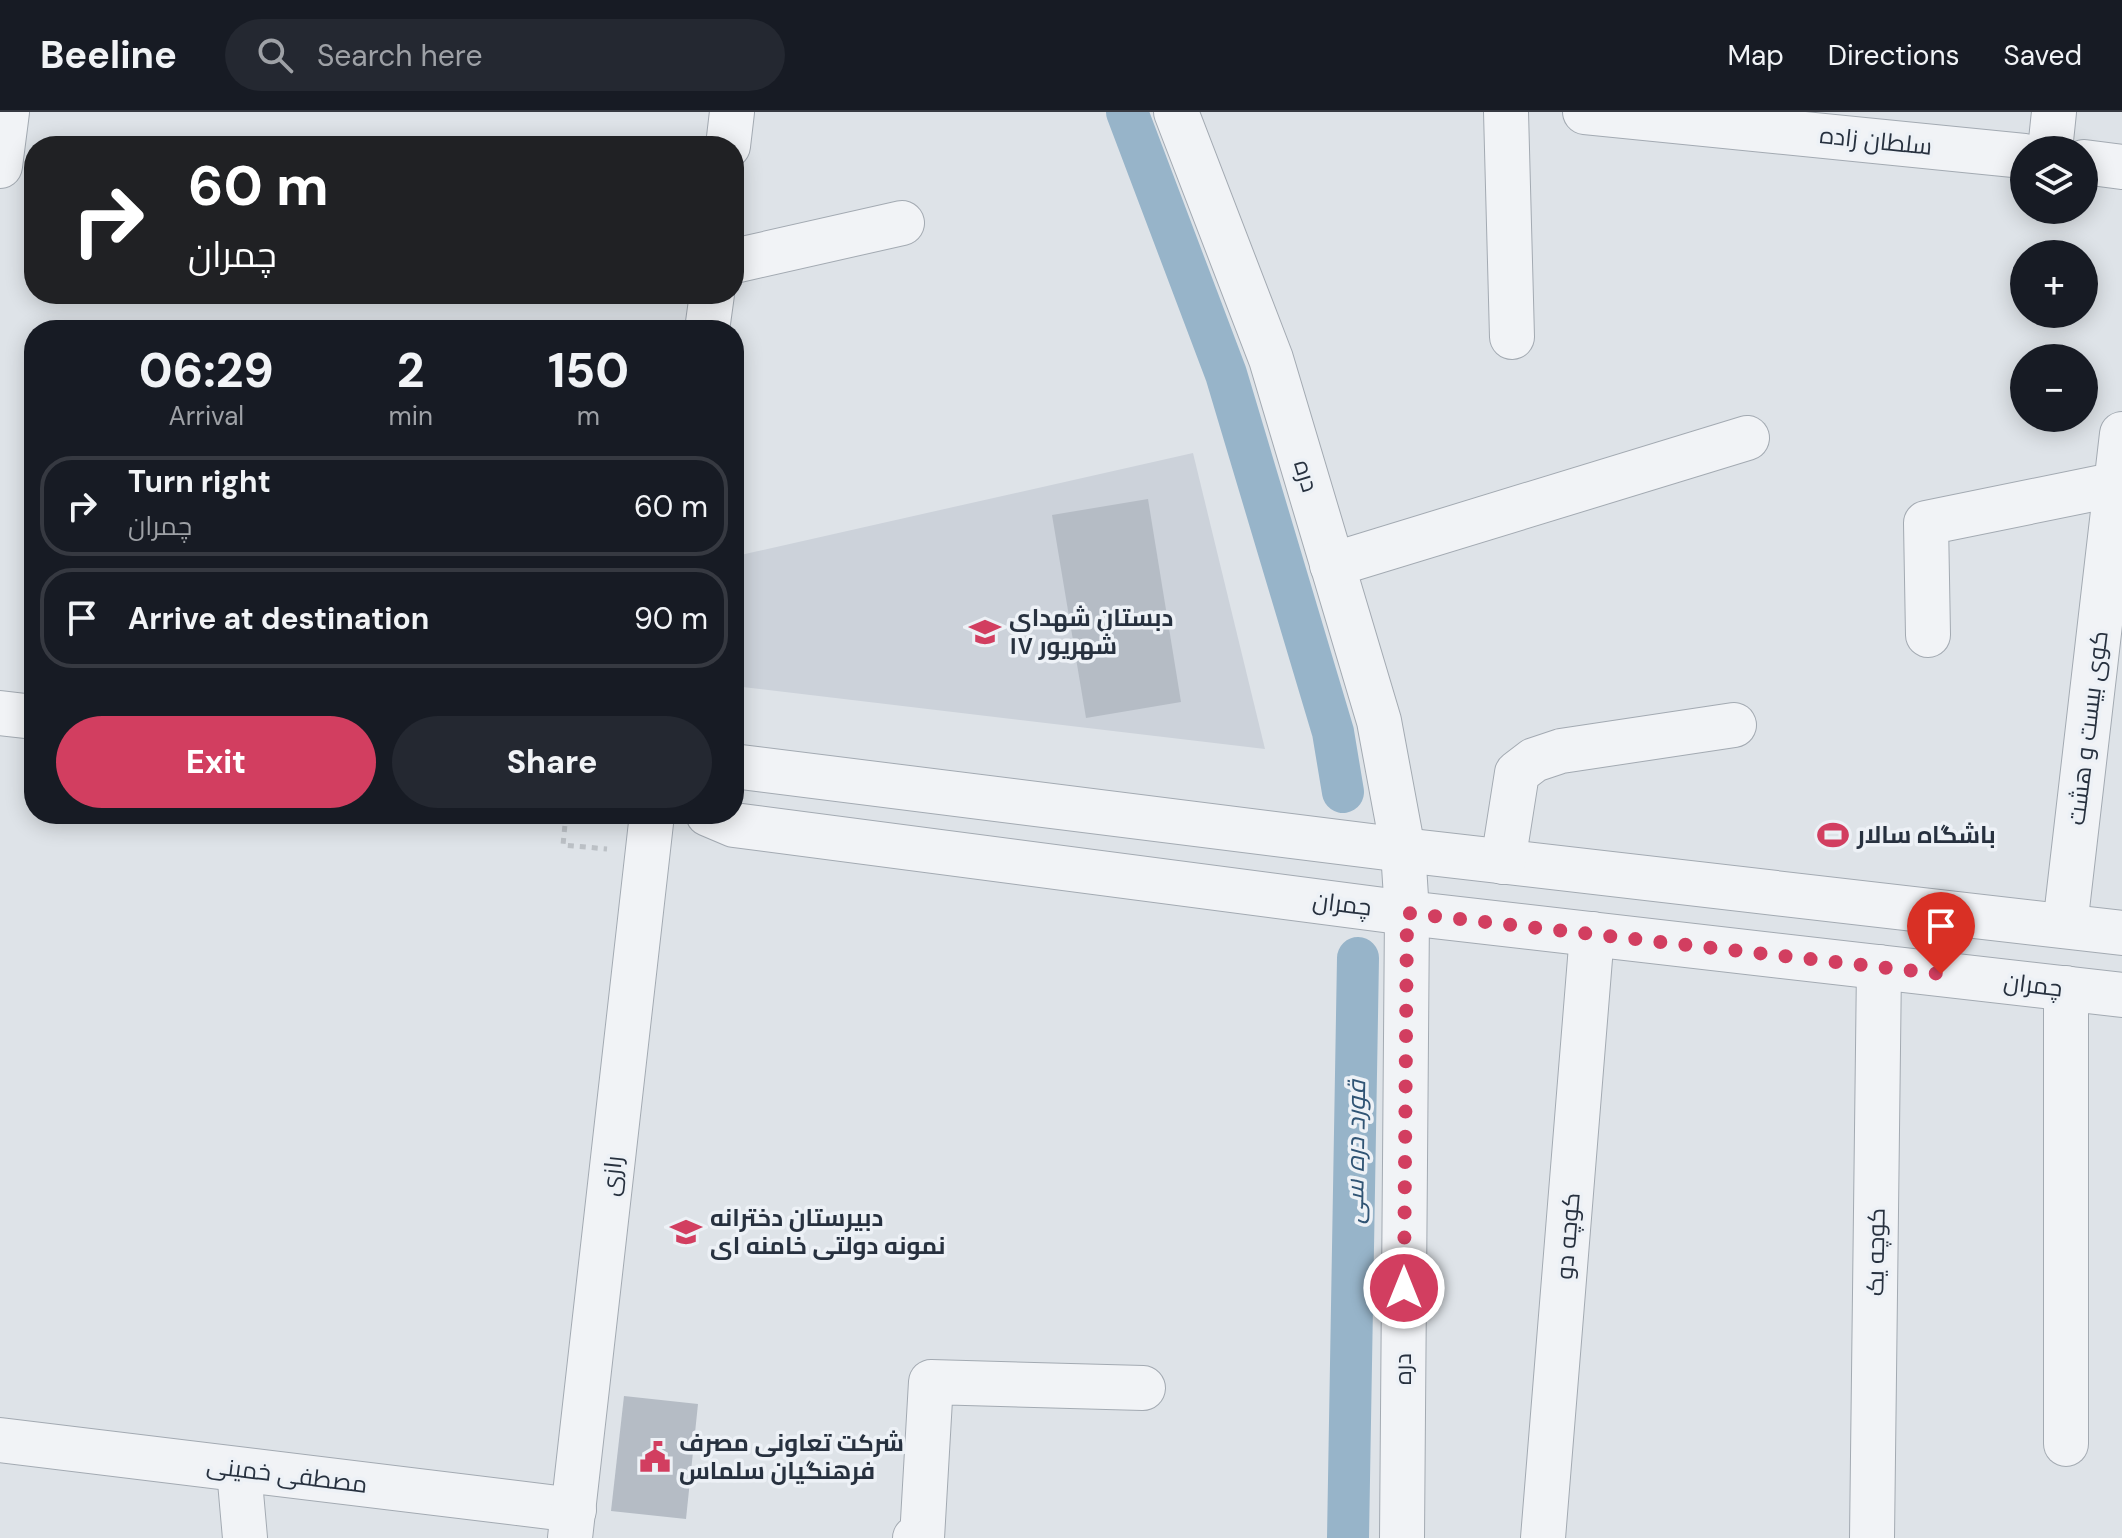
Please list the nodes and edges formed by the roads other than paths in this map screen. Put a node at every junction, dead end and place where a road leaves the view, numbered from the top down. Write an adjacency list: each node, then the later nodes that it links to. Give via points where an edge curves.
1 (7, 112): 12 (street)
2 (732, 112): 8 (street)
3 (1176, 112): 20 (street, دره, via 1271,359)
4 (1506, 112): 16 (street)
5 (1585, 112): 7 (street, سلطان زاده)
6 (2054, 112): 9 (street)
7 (1697, 118): 10 (street, سلطان زاده)
8 (729, 136)
9 (2051, 136)
10 (2010, 154)
11 (2098, 164): 13 (street)
12 (0, 166)
13 (2122, 167)
14 (902, 223): 15 (street)
15 (744, 259)
16 (1512, 337)
17 (2122, 434): 19 (street, کوی بیست و هشت)
18 (1747, 438): 20 (street)
19 (2119, 483): 21 (street, via 1926,523); 22 (street, کوی بیست و هشت)
20 (1332, 565): 29 (street, دره, via 1379,721)
21 (1928, 635)
22 (2110, 658): 32 (street, کوی بیست و هشت)
23 (0, 713): 24 (street)
24 (24, 716)
25 (1734, 725): 30 (street, via 1561,751 1534,760 1517,773)
26 (744, 769): 29 (street)
27 (651, 824): 42 (street, رازی)
28 (732, 824): 31 (street, چمران)
29 (1403, 850): 30 (street); 31 (street, دره)
30 (1503, 862): 32 (street)
31 (1407, 913): 34 (street, چمران); 45 (street, دره)
32 (2065, 926): 33 (street)
33 (2122, 933)
34 (1592, 934): 35 (street, چمران); 46 (street, کوچه دو)
35 (1879, 967): 36 (street, چمران); 47 (street, کوچه یک)
36 (2066, 988): 37 (street, چمران); 40 (street)
37 (2122, 995)
38 (1143, 1388): 44 (street, via 931,1382 922,1538)
39 (0, 1440): 41 (street, مصطفی خمینی)
40 (2066, 1444)
41 (239, 1470): 42 (street, مصطفی خمینی); 43 (street)
42 (572, 1524)
43 (245, 1538)
44 (915, 1538)
45 (1402, 1538)
46 (1543, 1538)
47 (1872, 1538)

